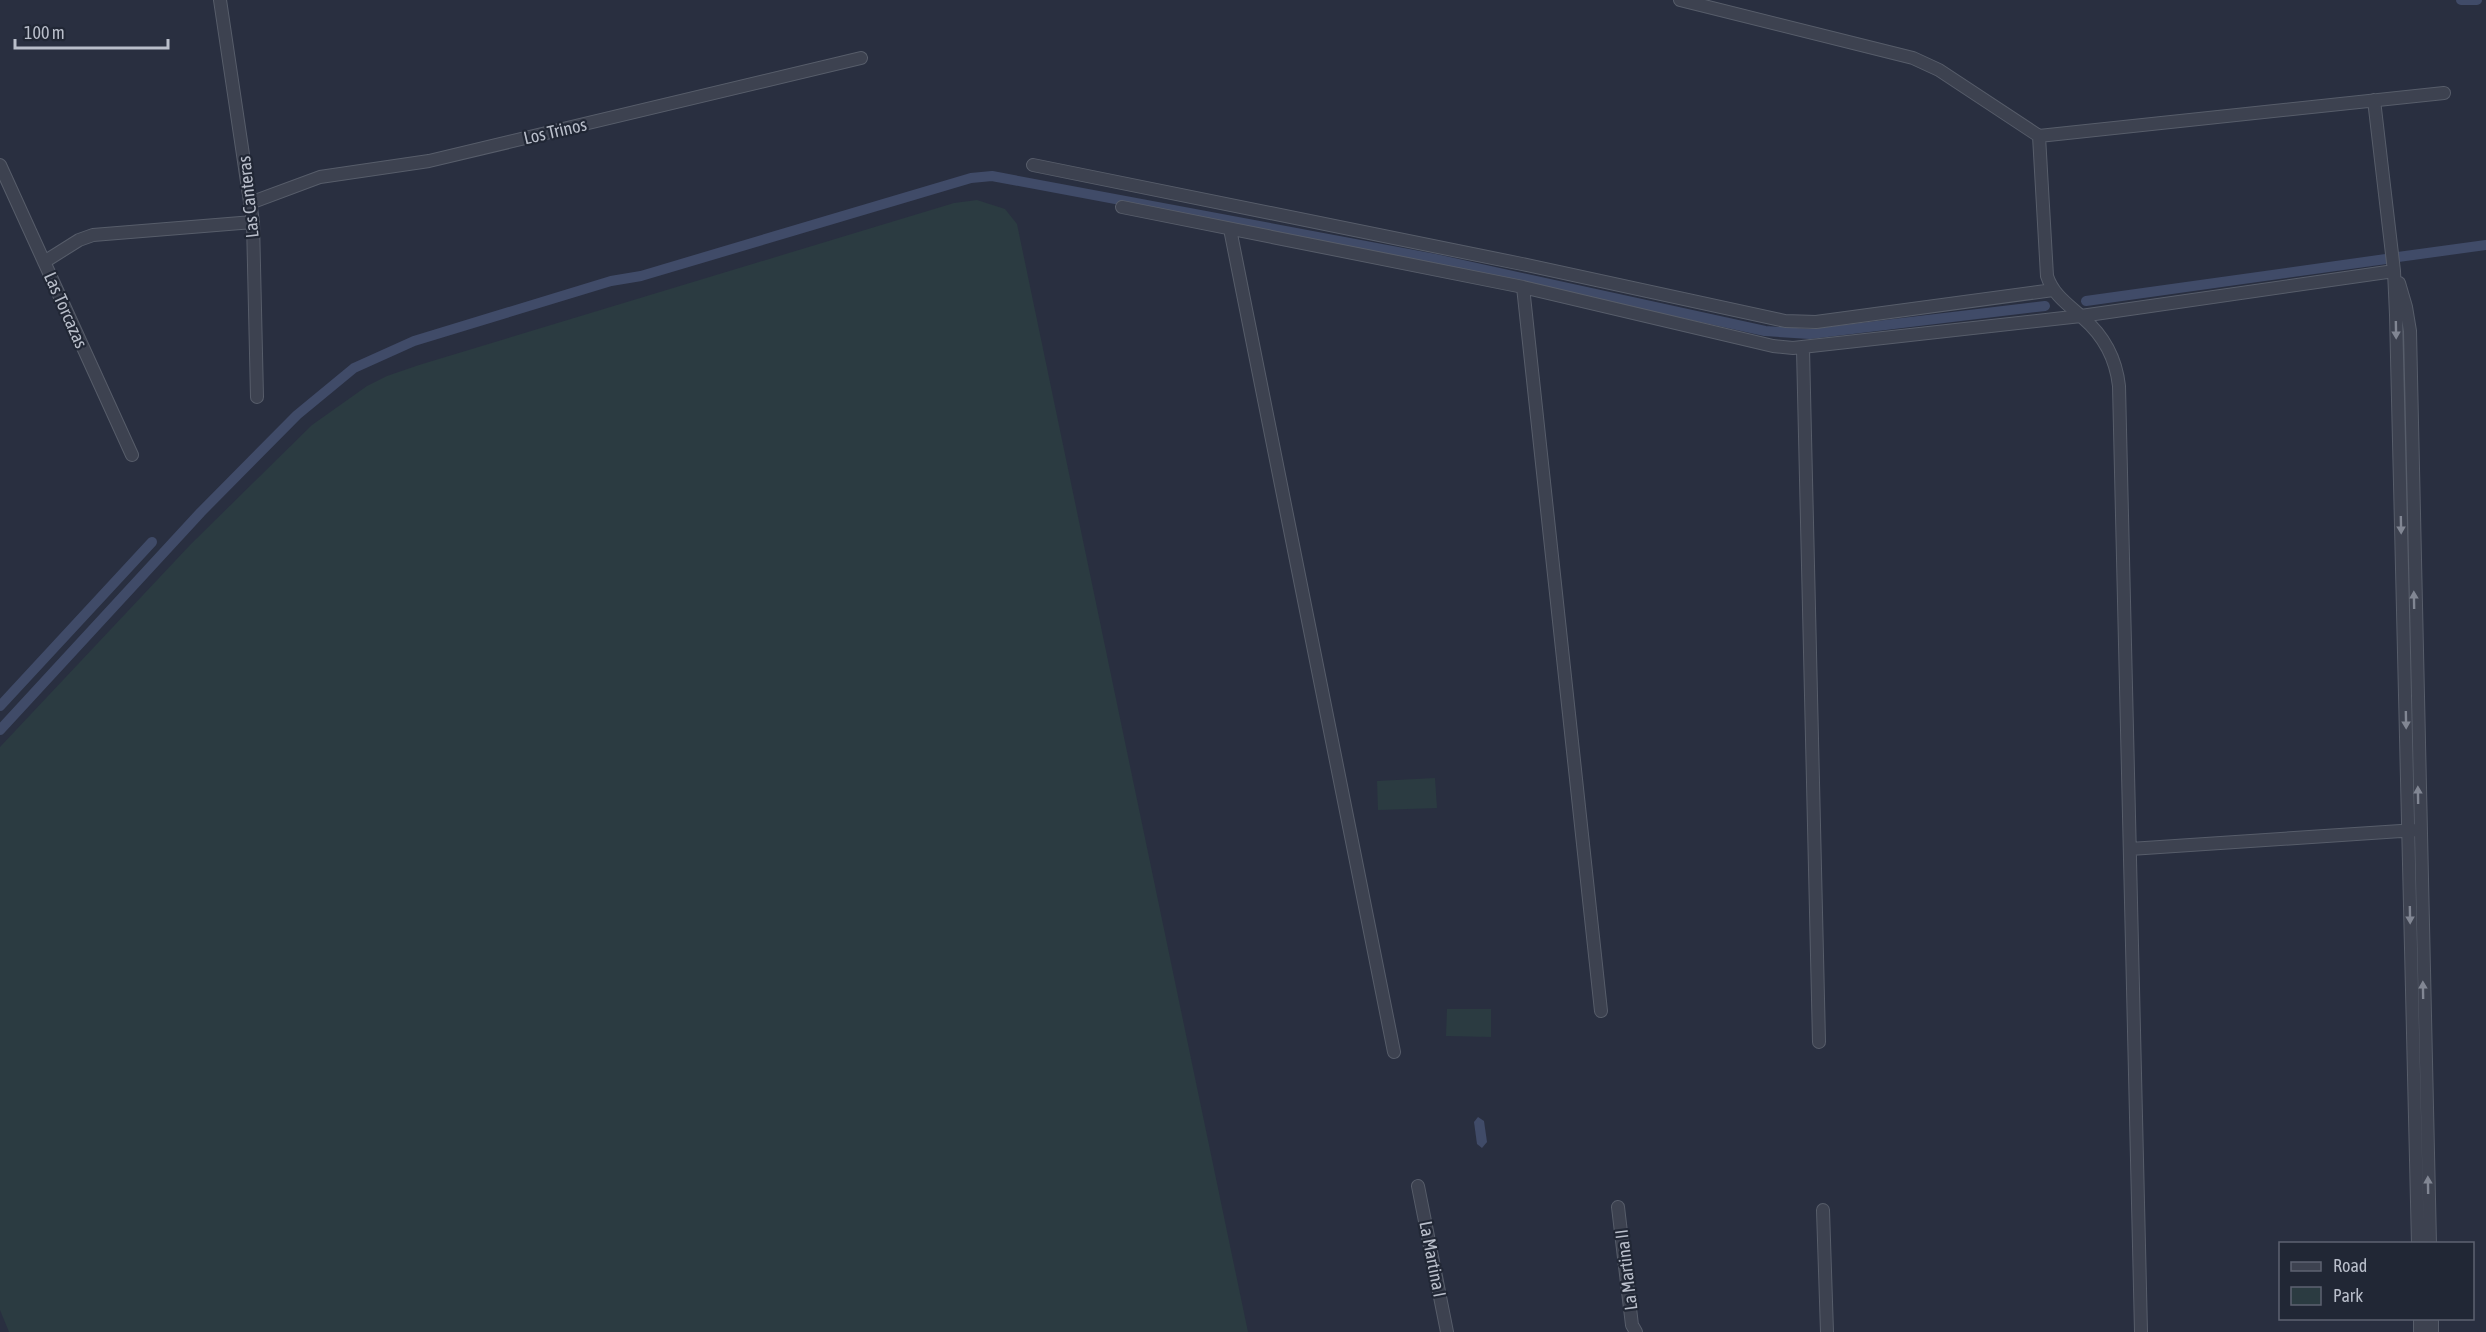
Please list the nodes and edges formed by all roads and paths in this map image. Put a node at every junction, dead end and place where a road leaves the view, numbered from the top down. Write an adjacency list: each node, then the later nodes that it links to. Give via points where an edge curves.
1 (220, 0): 9 (street, Las Canteras)
2 (1680, 0): 6 (street, via 1913,58 1939,70)
3 (861, 58): 9 (street, Los Trinos, via 429,161 320,177)
4 (2445, 93): 5 (street)
5 (2374, 100): 6 (street); 14 (street)
6 (2039, 136): 16 (street, via 2046,270)
7 (0, 165): 13 (street, Las Torcazas)
8 (1034, 165): 16 (street, via 1785,321 1816,322)
9 (250, 203): 11 (street, Las Canteras)
10 (1122, 207): 12 (street)
11 (253, 222): 13 (street, via 93,235); 19 (street, Las Canteras)
12 (1230, 229): 15 (street); 25 (street)
13 (44, 262): 20 (street, Las Torcazas)
14 (2394, 271): 17 (street); 21 (street, via 2410,331)
15 (1523, 287): 18 (street, via 1773,346); 23 (street)
16 (2053, 290): 17 (street)
17 (2081, 316): 18 (street); 22 (street, via 2108,348 2119,386)
18 (1803, 349): 24 (street)
19 (257, 396)
20 (132, 455)
21 (2414, 830): 22 (street); 29 (street, one-way to 29); 30 (street, one-way to 21)
22 (2130, 849): 34 (street)
23 (1601, 1011)
24 (1820, 1042)
25 (1394, 1052)
26 (1419, 1186): 31 (street, La Martina I)
27 (1618, 1207): 32 (street, La Martina II)
28 (1823, 1210): 33 (street)
29 (2418, 1242)
30 (2430, 1242)
31 (1447, 1332)
32 (1636, 1332)
33 (1827, 1332)
34 (2141, 1332)

